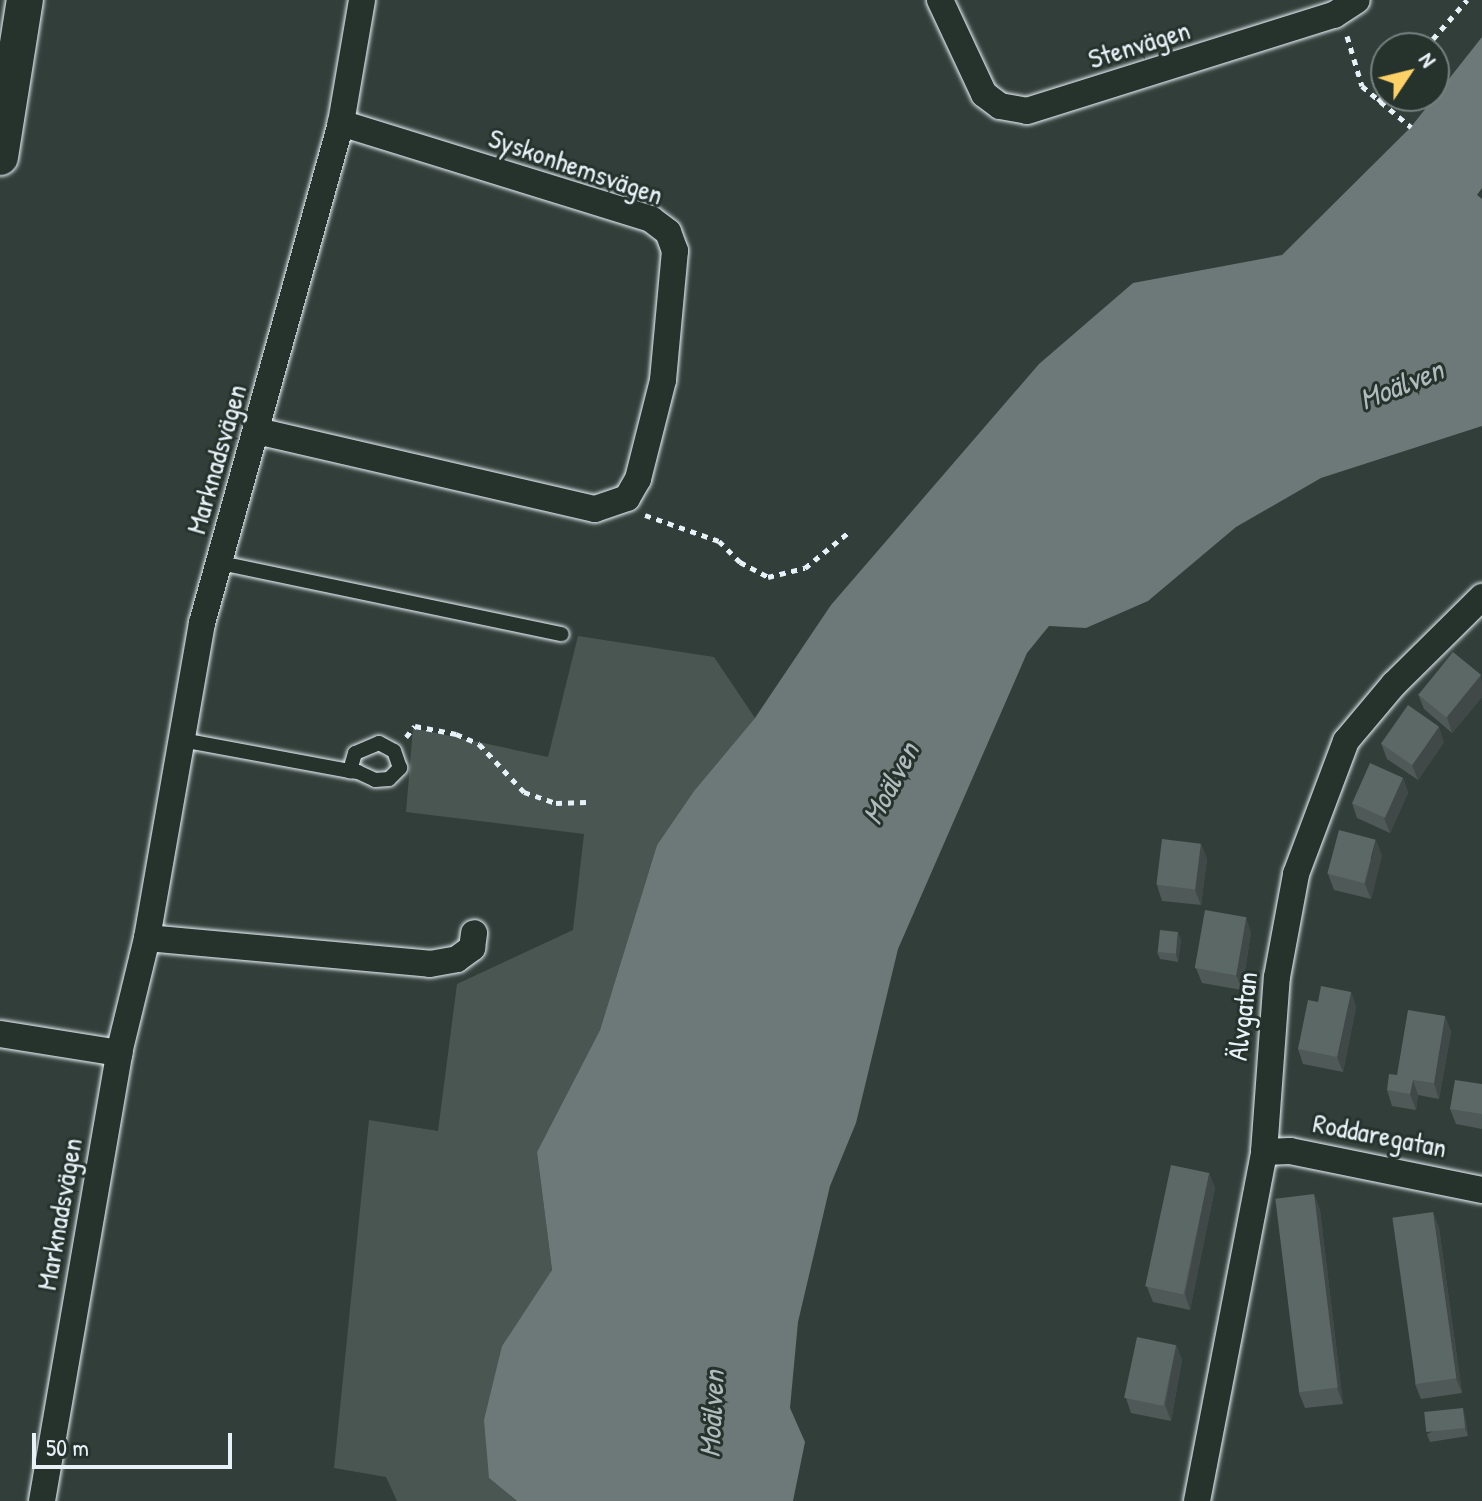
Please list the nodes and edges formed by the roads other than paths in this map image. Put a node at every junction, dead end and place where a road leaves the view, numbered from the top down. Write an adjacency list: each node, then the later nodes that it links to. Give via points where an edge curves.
1 (25, 0): 6 (main road)
2 (362, 0): 5 (street, Marknadsvägen)
3 (940, 0): 4 (street, Stenvägen, via 984,94 1000,106 1027,111 1334,15)
4 (1357, 0)
5 (341, 123): 7 (street, Marknadsvägen); 7 (street, Syskonhemsvägen, via 651,219 668,232 675,251 663,380 638,479 627,498 595,509)
6 (0, 157)
7 (257, 431): 8 (street, Marknadsvägen)
8 (221, 563): 10 (lane); 11 (street, Marknadsvägen, via 202,623)
9 (1482, 597): 17 (street, Älvgatan, via 1394,684 1346,741 1315,811 1296,874 1277,977)
10 (562, 634)
11 (182, 740): 12 (lane); 14 (street, Marknadsvägen)
12 (350, 771): 12 (lane, via 375,780 389,779 400,768 394,751 379,743 361,747)
13 (474, 933): 14 (street, via 472,948 457,959 430,964)
14 (147, 938): 16 (street, Marknadsvägen)
15 (0, 1034): 16 (street)
16 (119, 1053): 19 (street, Marknadsvägen)
17 (1264, 1152): 18 (street, Roddaregatan, via 1290,1151); 20 (street, Älvgatan)
18 (1482, 1190)
19 (42, 1501)
20 (1197, 1501)

